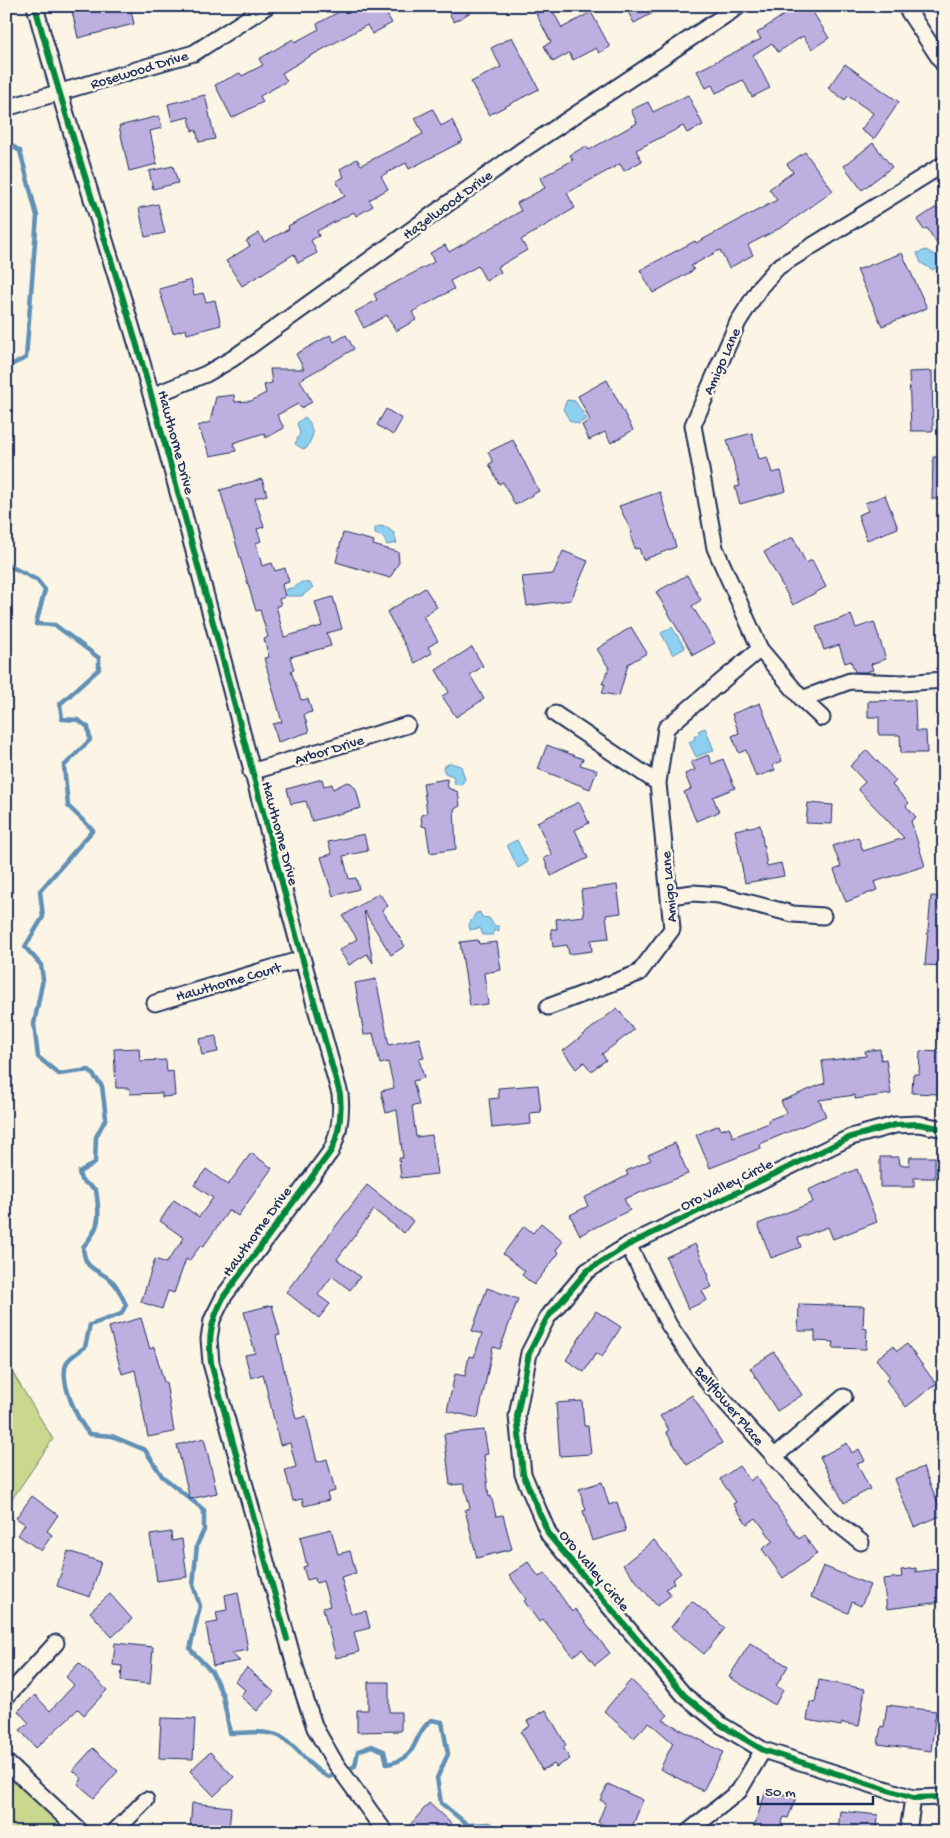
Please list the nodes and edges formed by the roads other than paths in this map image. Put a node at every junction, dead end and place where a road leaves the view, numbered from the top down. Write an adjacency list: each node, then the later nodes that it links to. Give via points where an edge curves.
1 (35, 6): 6 (street, Hawthorne Drive)
2 (267, 6): 6 (street, Rosewood Drive, via 194,53)
3 (739, 6): 9 (street, Hazelwood Drive, via 521,151 232,359 206,374)
4 (905, 6): 5 (street)
5 (944, 65)
6 (58, 93): 7 (street, Rosewood Drive); 9 (street, Hawthorne Drive)
7 (6, 108)
8 (944, 164): 10 (street, Amigo Lane, via 778,267 761,286 738,322 693,425 715,548)
9 (152, 396): 16 (street, Hawthorne Drive)
10 (760, 649): 12 (street, Amigo Lane); 17 (street, Amigo Lane, via 666,728)
11 (944, 680): 12 (street, via 902,683 850,681)
12 (802, 699): 14 (street, Amigo Lane)
13 (555, 714): 17 (street)
14 (822, 718)
15 (407, 726): 16 (street, Arbor Drive)
16 (252, 772): 20 (street, Hawthorne Drive)
17 (658, 783): 18 (street, Amigo Lane)
18 (669, 896): 19 (street, via 693,893 719,895 793,914); 22 (street, Amigo Lane, via 672,929 639,973)
19 (823, 916)
20 (302, 959): 21 (street, Hawthorne Court); 37 (street, Hawthorne Drive, via 340,1094 339,1133 331,1151 224,1296 212,1320 210,1363 315,1728 334,1761)
21 (155, 1002)
22 (548, 1007)
23 (944, 1129): 24 (street, Oro Valley Circle, via 918,1124 895,1125 851,1137)
24 (628, 1245): 26 (street, Bellflower Place, via 669,1325 704,1376); 30 (street, Oro Valley Circle, via 587,1271 547,1318 529,1353 517,1416 523,1474 549,1535 684,1695 721,1725)
25 (844, 1397): 26 (street)
26 (774, 1456): 27 (street, Bellflower Place, via 828,1516)
27 (862, 1542)
28 (56, 1643): 29 (street)
29 (6, 1697)
30 (763, 1750): 33 (street, Oro Valley Circle); 38 (street, via 739,1791)
31 (6, 1762): 35 (street)
32 (944, 1797): 33 (street, Oro Valley Circle)
33 (913, 1798): 39 (street)
34 (146, 1800): 36 (street)
35 (81, 1832)
36 (114, 1832)
37 (385, 1832)
38 (688, 1832)
39 (908, 1832)

